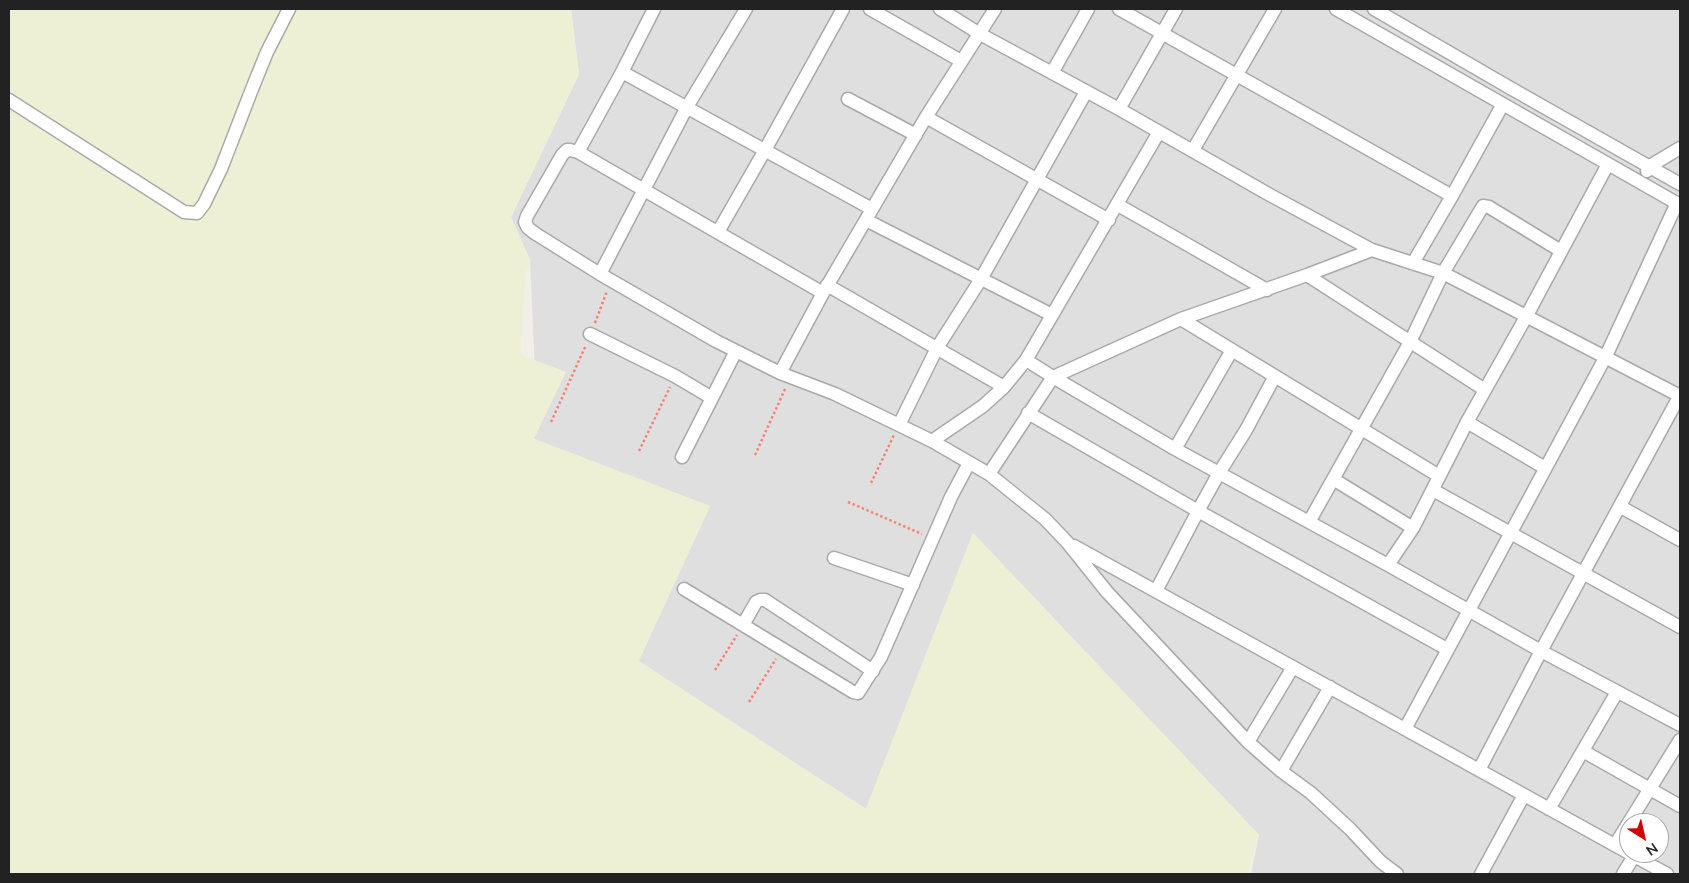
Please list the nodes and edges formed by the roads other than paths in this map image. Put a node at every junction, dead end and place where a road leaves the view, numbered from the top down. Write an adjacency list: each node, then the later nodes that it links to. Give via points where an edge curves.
1 (289, 9): 22 (street, via 259,71 221,169 197,212 184,212)
2 (654, 9): 17 (street)
3 (746, 9): 24 (street)
4 (844, 9): 30 (street)
5 (870, 9): 16 (street)
6 (940, 9): 15 (street)
7 (995, 9): 15 (street)
8 (1088, 9): 18 (street)
9 (1119, 9): 14 (street)
10 (1176, 9): 14 (street)
11 (1276, 9): 19 (street)
12 (1336, 9): 23 (street)
13 (1374, 9): 34 (street)
14 (1163, 32): 19 (street); 25 (street)
15 (980, 34): 16 (street); 18 (street)
16 (960, 61): 26 (street)
17 (622, 72): 24 (street); 32 (street)
18 (1052, 73): 20 (street)
19 (1238, 75): 31 (street); 39 (street)
20 (1086, 92): 25 (street); 35 (street)
21 (848, 98): 28 (street)
22 (9, 100)
23 (1503, 104): 33 (street); 39 (street)
24 (687, 107): 30 (street); 38 (street)
25 (1119, 109): 27 (street)
26 (926, 117): 28 (street); 35 (street)
27 (1160, 132): 31 (street); 41 (street)
28 (916, 135): 42 (street)
29 (1680, 148): 34 (street)
30 (765, 150): 42 (street); 44 (street)
31 (1193, 150): 45 (street)
32 (578, 152): 38 (street); 50 (street, via 567,150 562,155 525,222 536,234)
33 (1608, 164): 36 (street); 46 (street)
34 (1650, 166): 36 (street); 37 (street)
35 (1037, 180): 43 (street); 51 (street)
36 (1640, 181): 40 (street)
37 (1680, 184)
38 (644, 191): 44 (street); 50 (street)
39 (1452, 196): 47 (street)
40 (1679, 204): 62 (street)
41 (1118, 205): 43 (street); 53 (street)
42 (869, 215): 51 (street); 52 (street)
43 (1109, 220): 54 (street)
44 (718, 232): 52 (street)
45 (1372, 250): 47 (street); 49 (street)
46 (1561, 252): 48 (street, via 1483,206); 55 (street)
47 (1413, 263): 48 (street)
48 (1443, 273): 55 (street); 58 (street)
49 (1307, 276): 53 (street); 58 (street)
50 (605, 277): 61 (street)
51 (981, 279): 54 (street); 59 (street)
52 (825, 289): 59 (street); 64 (street)
53 (1267, 290): 56 (street)
54 (1052, 315): 63 (street)
55 (1526, 317): 62 (street); 68 (street)
56 (1181, 319): 60 (street); 66 (street)
57 (590, 334): 70 (street)
58 (1410, 342): 68 (street); 74 (street)
59 (938, 348): 67 (street); 73 (street)
60 (1232, 350): 65 (street); 76 (street)
61 (736, 351): 64 (street); 70 (street)
62 (1605, 358): 69 (street); 79 (street)
63 (1026, 360): 66 (street); 67 (street)
64 (785, 375): 73 (street, via 835,394)
65 (1274, 376): 74 (street); 80 (street)
66 (1053, 377): 71 (street); 76 (street)
67 (1004, 387): 75 (street, via 984,406)
68 (1485, 390): 72 (street)
69 (1680, 396): 85 (street)
70 (712, 398): 77 (street)
71 (1028, 413): 81 (street); 86 (street)
72 (1467, 422): 79 (street); 82 (street)
73 (899, 425): 75 (street)
74 (1361, 429): 82 (street); 83 (street)
75 (932, 441): 78 (street)
76 (1175, 449): 80 (street)
77 (682, 457)
78 (969, 463): 81 (street); 95 (street)
79 (1545, 468): 89 (street)
80 (1219, 473): 86 (street); 87 (street)
81 (989, 474): 91 (street, via 1045,519)
82 (1439, 476): 84 (street)
83 (1333, 479): 87 (street); 88 (street)
84 (1433, 490): 88 (street); 89 (street)
85 (1620, 507): 90 (street); 94 (street)
86 (1198, 511): 97 (street); 101 (street)
87 (1309, 522): 93 (street)
88 (1413, 528): 93 (street)
89 (1510, 533): 94 (street); 98 (street)
90 (1680, 540)
91 (1067, 542): 97 (street); 110 (street, via 1107,592)
92 (834, 558): 95 (street)
93 (1388, 565): 98 (street)
94 (1584, 574): 100 (street); 102 (street)
95 (913, 585): 104 (street)
96 (684, 589): 99 (street)
97 (1156, 591): 103 (street)
98 (1468, 610): 101 (street); 102 (street)
99 (744, 625): 104 (street, via 853,692 858,693 862,689); 104 (street, via 756,602 765,600)
100 (1680, 627)
101 (1447, 649): 108 (street)
102 (1541, 651): 106 (street); 112 (street)
103 (1293, 667): 105 (street); 110 (street)
104 (873, 670)
105 (1330, 688): 108 (street); 113 (street)
106 (1617, 692): 107 (street); 111 (street)
107 (1680, 725)
108 (1405, 729): 112 (street)
109 (1680, 740): 114 (street)
110 (1248, 742): 113 (street)
111 (1583, 751): 114 (street); 117 (street)
112 (1479, 770): 115 (street)
113 (1281, 771): 122 (street, via 1311,793)
114 (1649, 788): 116 (street); 118 (street)
115 (1524, 795): 117 (street); 123 (street)
116 (1680, 806)
117 (1549, 809): 118 (street)
118 (1615, 846): 119 (street)
119 (1619, 848)
120 (1630, 863): 124 (street)
121 (1647, 863): 125 (street)
122 (1397, 874)
123 (1481, 874)
124 (1623, 874)
125 (1667, 874)

